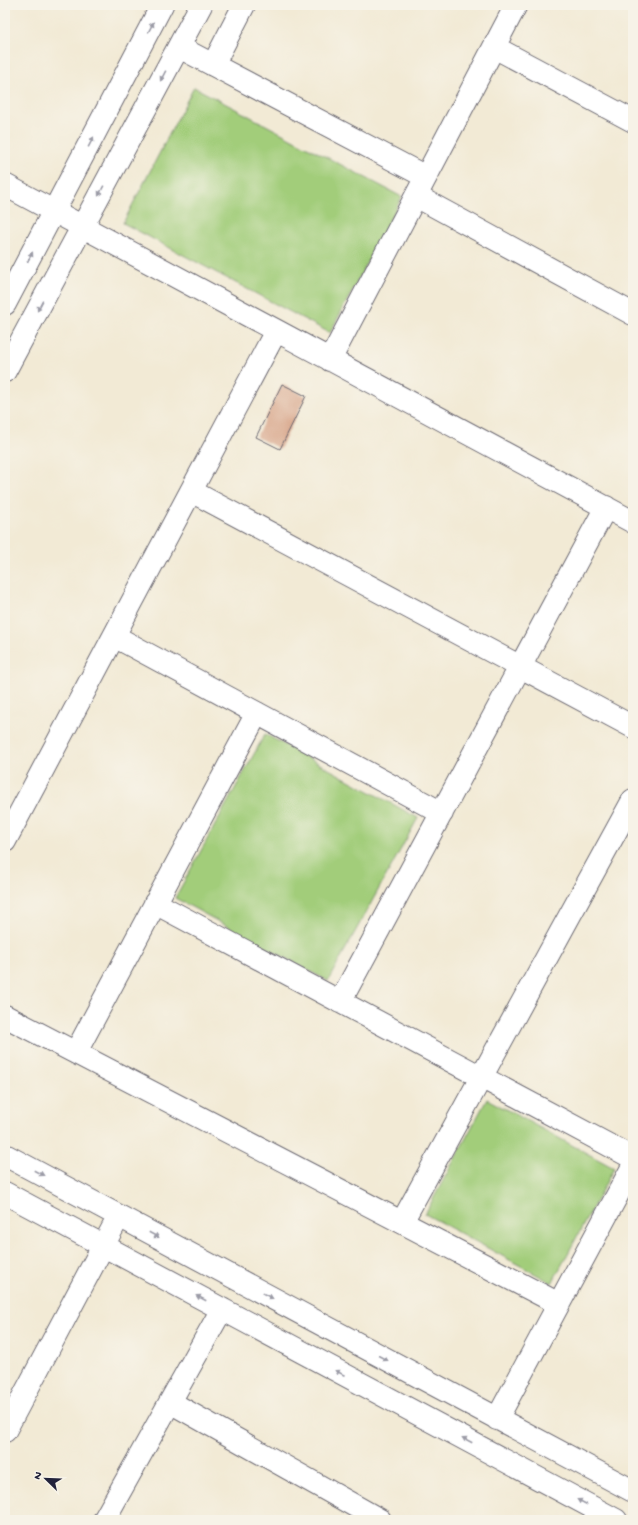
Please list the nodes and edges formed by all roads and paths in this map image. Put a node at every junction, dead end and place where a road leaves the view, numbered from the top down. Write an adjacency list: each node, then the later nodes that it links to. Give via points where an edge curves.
1 (162, 5): 11 (street, one-way to 1)
2 (201, 5): 5 (street)
3 (244, 5): 7 (street)
4 (516, 5): 6 (street)
5 (178, 47): 7 (street); 12 (street, one-way to 12)
6 (494, 47): 8 (street); 10 (street)
7 (213, 65): 10 (street)
8 (633, 121)
9 (5, 185): 11 (street)
10 (421, 187): 14 (street); 16 (street)
11 (54, 211): 12 (street); 13 (street, one-way to 11)
12 (82, 227): 15 (street); 17 (street, one-way to 17)
13 (5, 304)
14 (633, 314)
15 (276, 331): 16 (street); 18 (street)
16 (330, 360): 19 (street)
17 (5, 371)
18 (191, 492): 21 (street); 22 (street)
19 (606, 507): 20 (street); 22 (street)
20 (633, 522)
21 (114, 636): 23 (street); 27 (street)
22 (520, 667): 24 (street); 26 (street)
23 (256, 713): 26 (street); 28 (street)
24 (633, 727)
25 (633, 800): 32 (street)
26 (442, 814): 29 (street)
27 (5, 840)
28 (155, 903): 29 (street); 31 (street)
29 (340, 1002): 32 (street)
30 (5, 1016): 31 (street)
31 (76, 1052): 38 (street)
32 (482, 1077): 34 (street); 38 (street)
33 (5, 1155): 37 (street, one-way to 37)
34 (633, 1158)
35 (633, 1166): 40 (street)
36 (5, 1193): 39 (street)
37 (119, 1216): 39 (street); 43 (street, one-way to 43)
38 (402, 1222): 40 (street)
39 (103, 1246): 41 (street, one-way to 39); 44 (street)
40 (559, 1304): 43 (street)
41 (222, 1309): 42 (street); 48 (street, one-way to 41)
42 (170, 1402): 46 (street); 47 (street)
43 (497, 1419): 45 (street)
44 (5, 1431)
45 (633, 1492)
46 (104, 1520)
47 (380, 1520)
48 (616, 1520)

